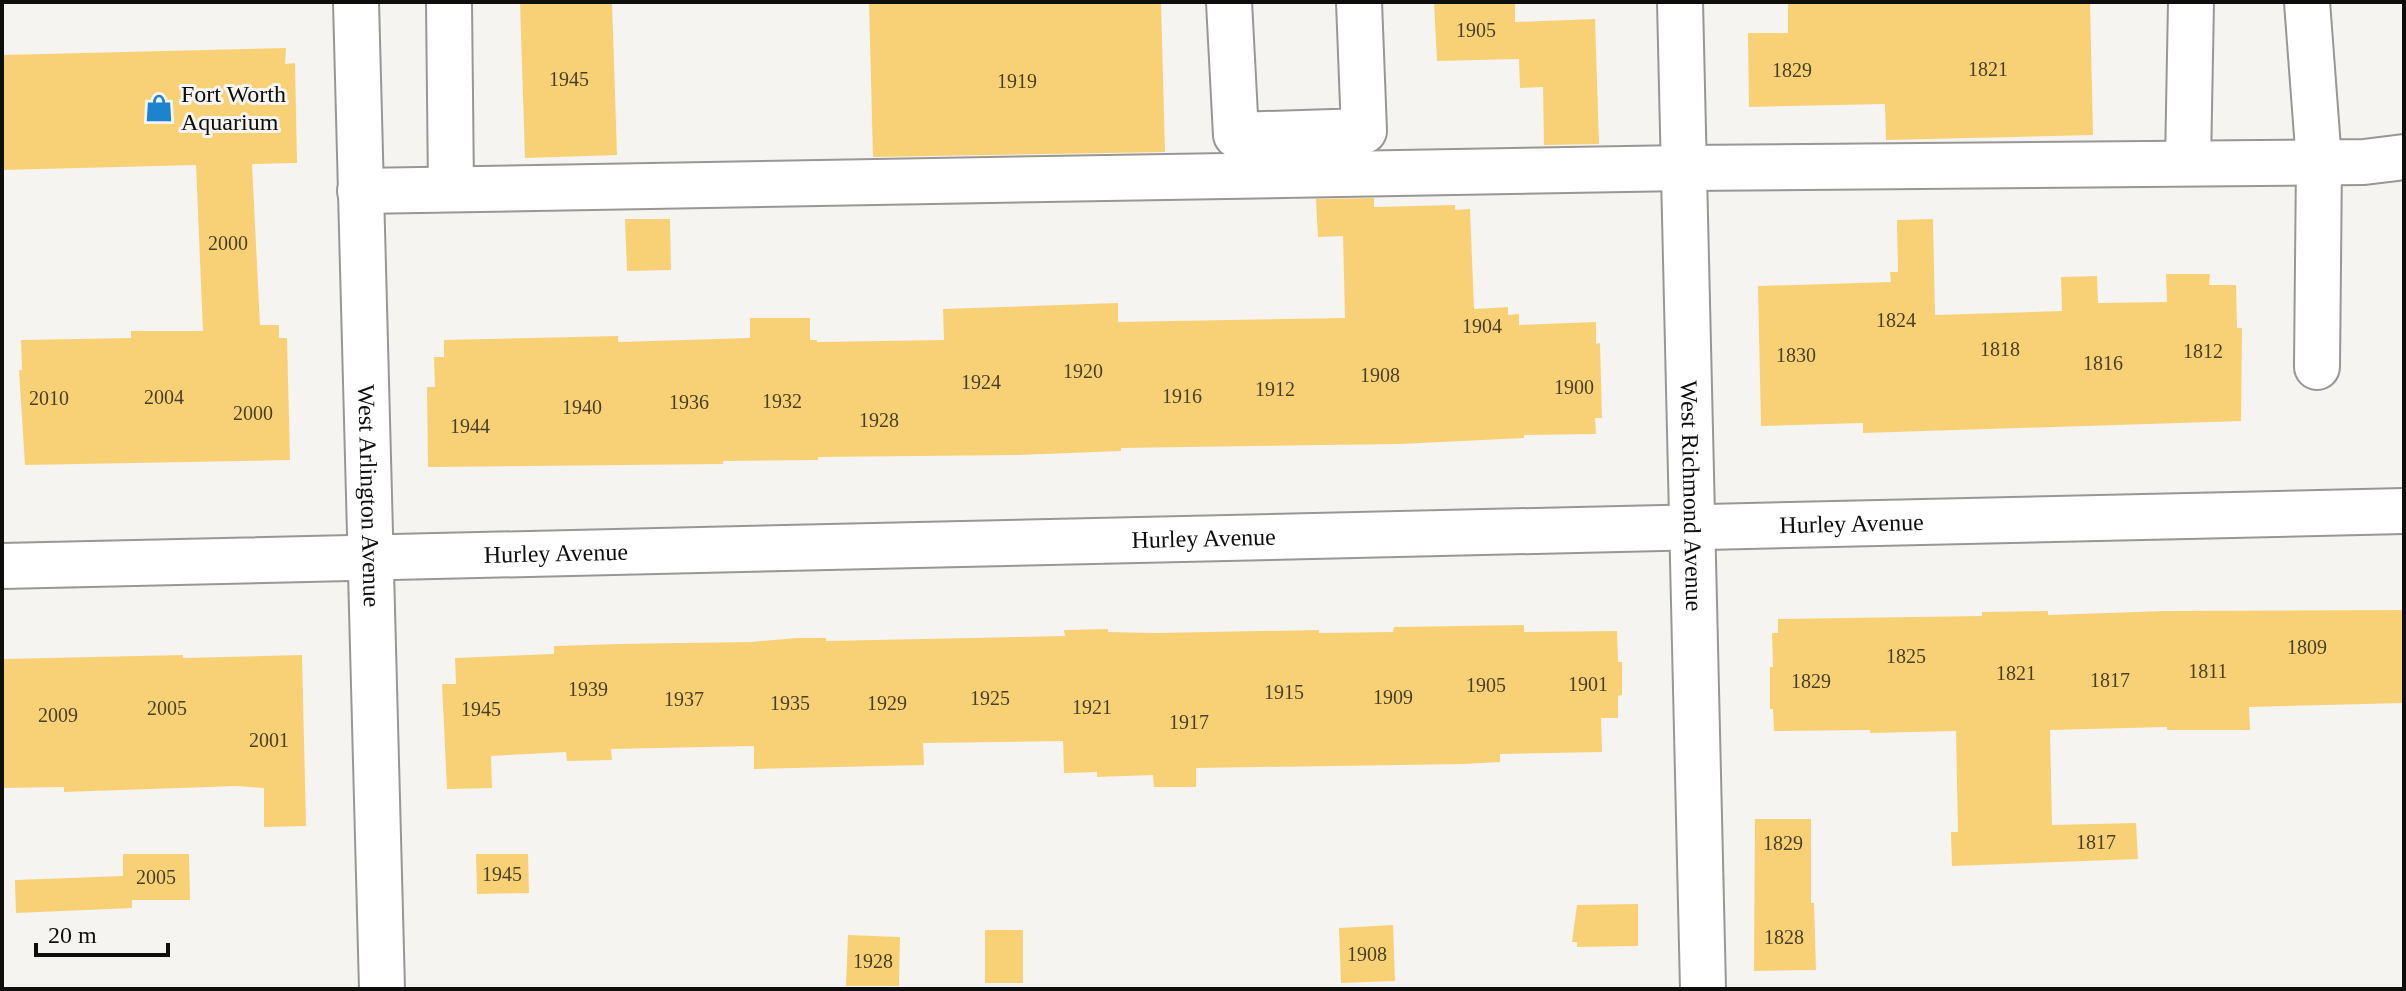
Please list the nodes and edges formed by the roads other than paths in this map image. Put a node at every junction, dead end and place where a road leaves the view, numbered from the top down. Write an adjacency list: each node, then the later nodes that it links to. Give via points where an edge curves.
1 (356, 2): 13 (street, West Arlington Avenue)
2 (449, 2): 12 (street)
3 (1229, 2): 4 (street, via 1236,135 1364,131)
4 (1359, 2)
5 (1680, 2): 11 (street, West Richmond Avenue)
6 (2191, 2): 10 (street)
7 (2307, 2): 9 (street)
8 (2404, 157): 9 (street)
9 (2319, 162): 10 (street); 14 (street)
10 (2188, 163): 11 (street)
11 (1684, 168): 12 (street); 16 (street, West Richmond Avenue)
12 (451, 189): 13 (street)
13 (360, 191): 17 (street, West Arlington Avenue)
14 (2317, 367)
15 (2404, 511): 16 (street, Hurley Avenue)
16 (1693, 528): 17 (street, Hurley Avenue); 20 (street, West Richmond Avenue)
17 (370, 558): 18 (street, Hurley Avenue); 19 (street, West Arlington Avenue)
18 (2, 566)
19 (382, 989)
20 (1703, 989)

